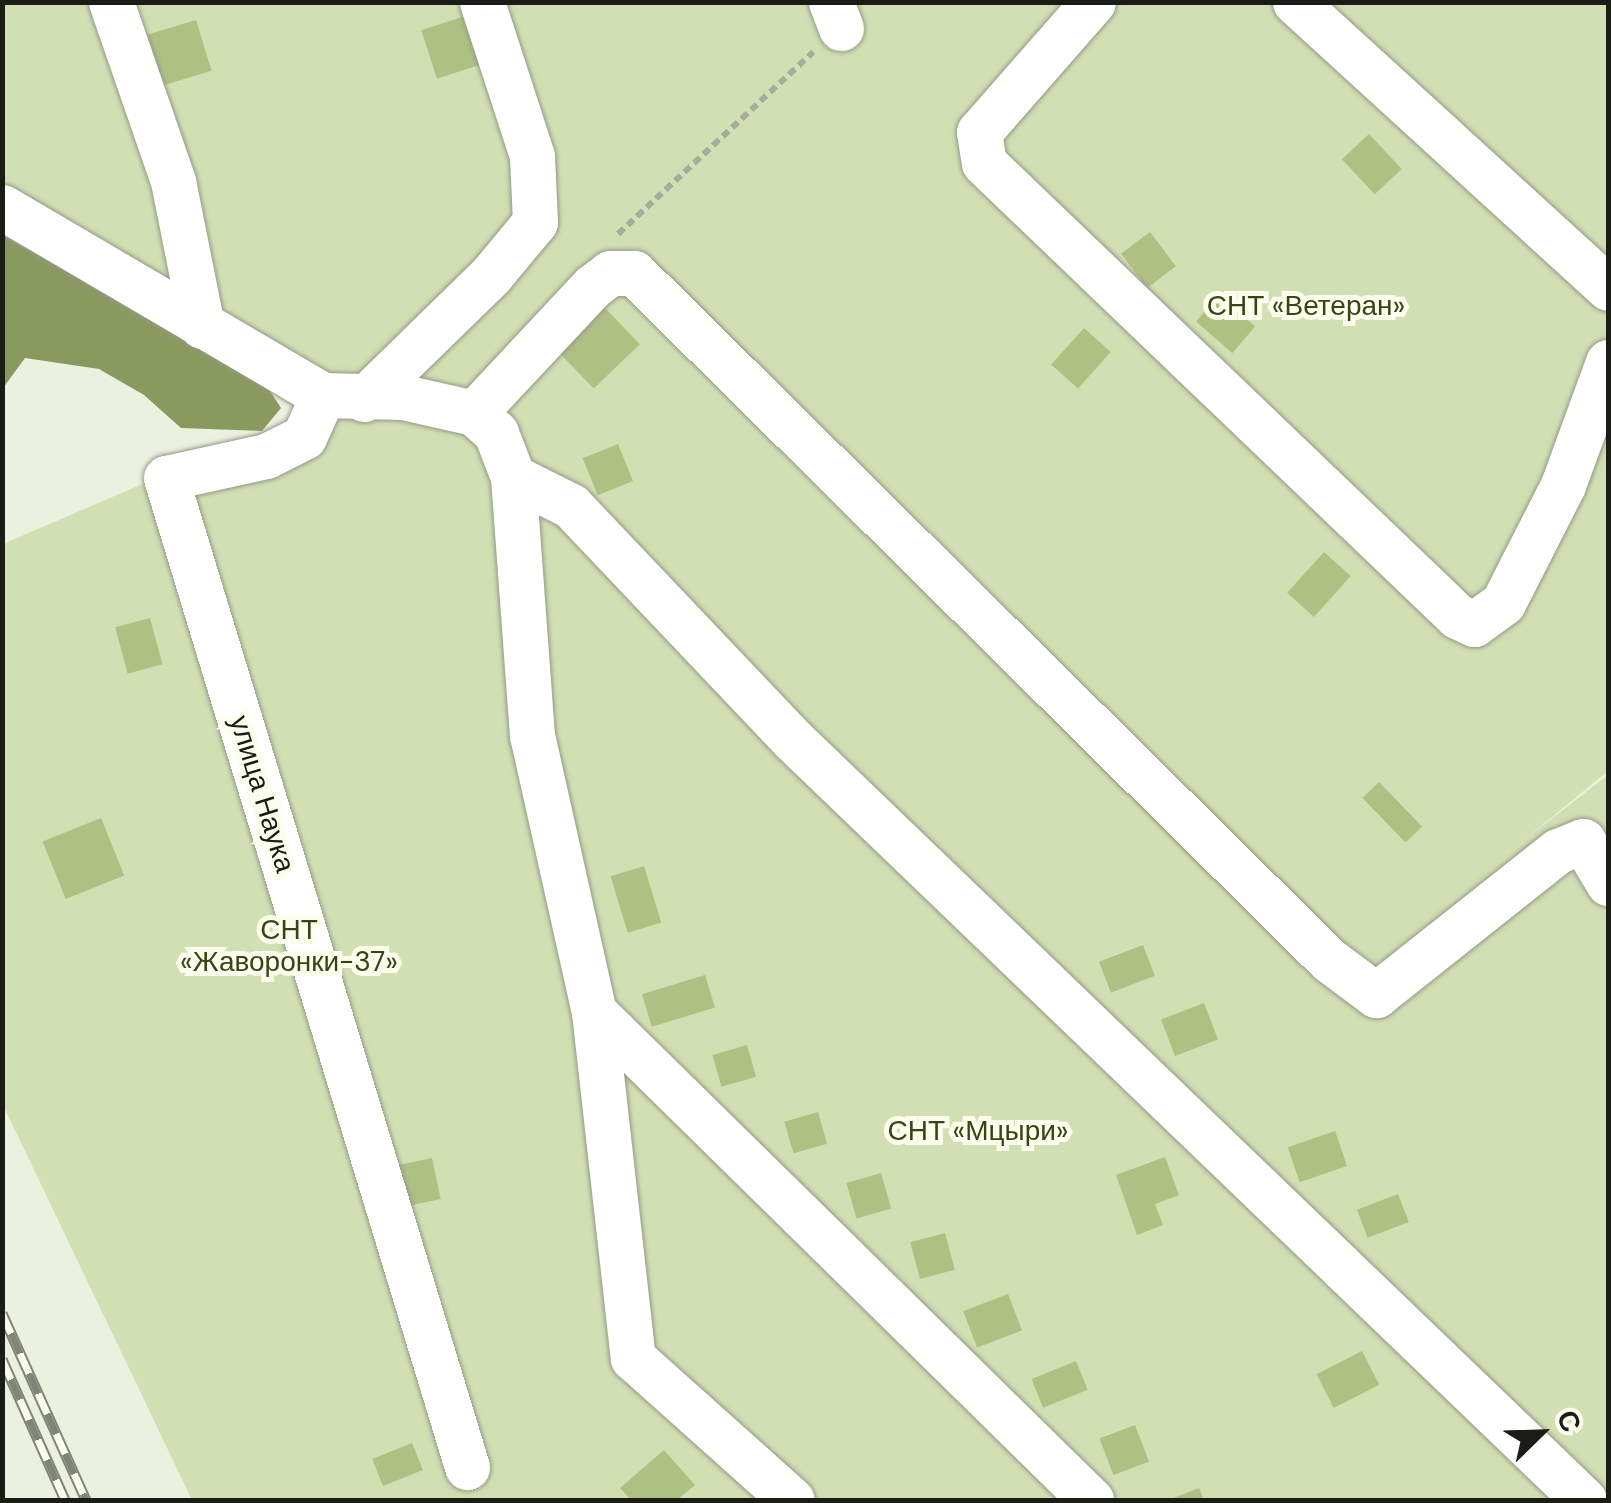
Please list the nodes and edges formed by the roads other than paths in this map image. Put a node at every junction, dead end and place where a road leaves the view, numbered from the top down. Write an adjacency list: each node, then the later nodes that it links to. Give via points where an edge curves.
1 (111, 2): 7 (street, via 173,181)
2 (482, 2): 9 (street, via 532,156 535,222 492,276)
3 (1093, 2): 8 (street, via 979,132 984,163 1457,616 1474,624 1503,603 1564,485)
4 (1295, 2): 6 (street)
5 (2, 207): 7 (street)
6 (1608, 288)
7 (202, 326): 9 (street)
8 (1608, 362)
9 (344, 397): 10 (street, via 403,397); 14 (street, улица Наука, via 304,437 266,456 166,478)
10 (474, 413): 11 (street, via 496,434); 12 (street, via 610,273 622,270 644,281 1329,960 1376,996 1558,851 1583,841)
11 (513, 477): 13 (street, via 532,735); 17 (street, via 571,506 806,752)
12 (1608, 883)
13 (594, 1012): 15 (street, via 634,1358); 16 (street)
14 (467, 1467)
15 (775, 1495)
16 (1090, 1500)
17 (1584, 1500)

